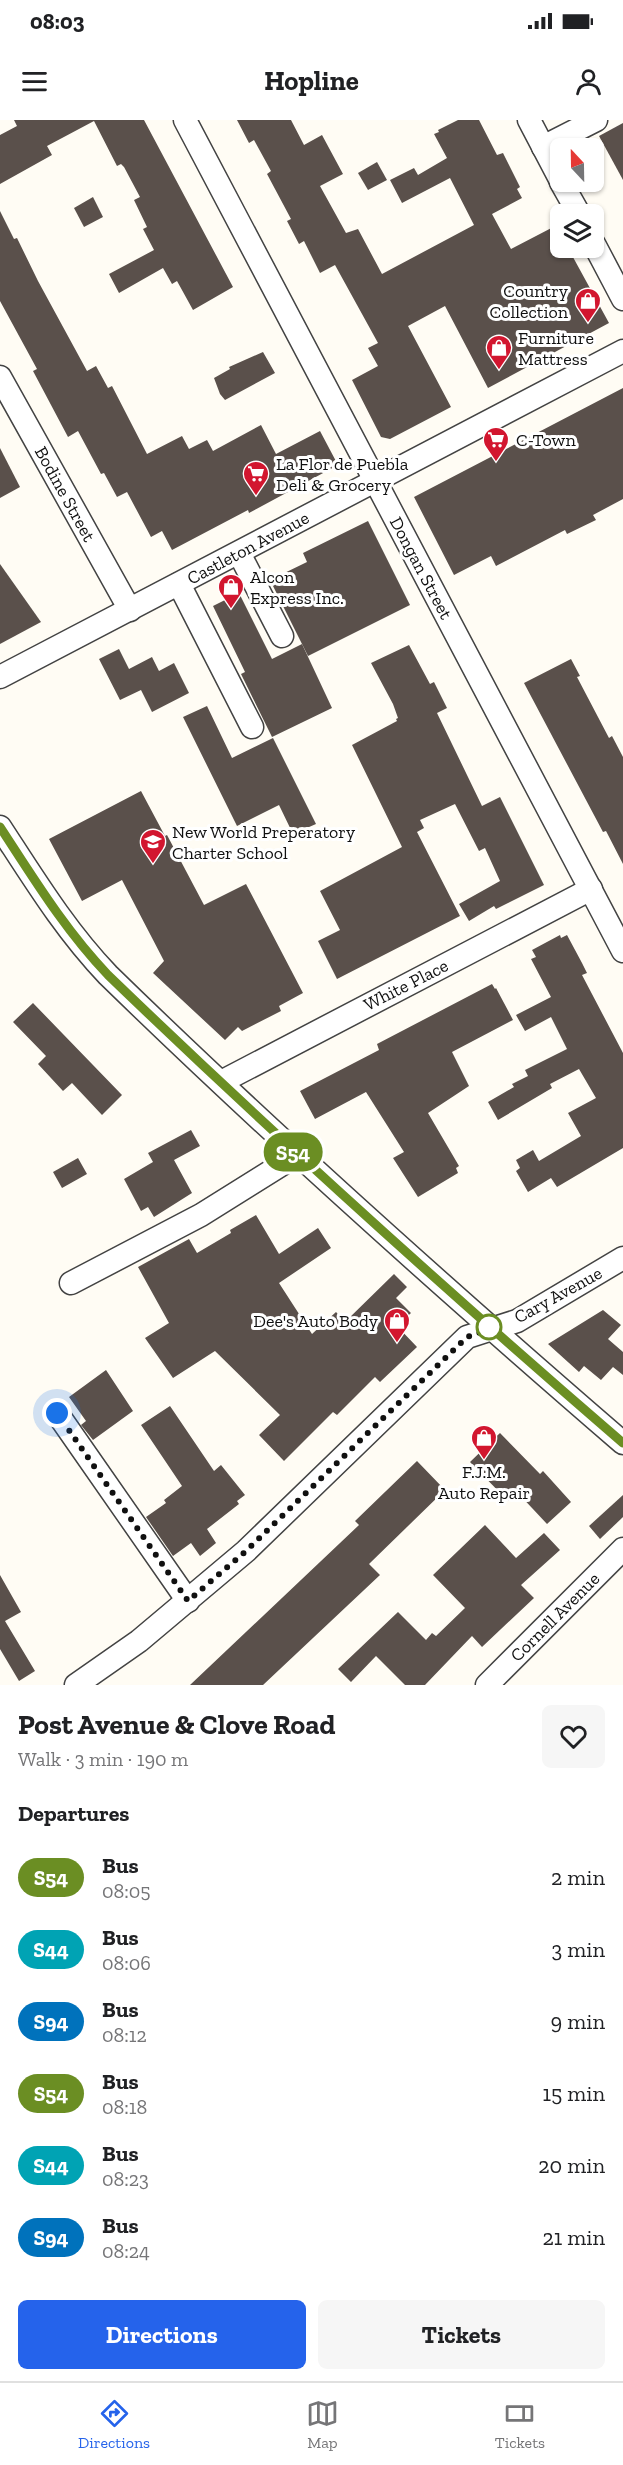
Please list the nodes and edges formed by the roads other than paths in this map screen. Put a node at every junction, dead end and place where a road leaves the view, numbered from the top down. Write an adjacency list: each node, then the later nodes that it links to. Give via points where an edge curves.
1 (185, 120): 10 (street, Dongan Street)
2 (529, 120): 4 (street)
3 (596, 120): 4 (street)
4 (543, 147): 5 (street)
5 (550, 160)
6 (601, 258): 7 (street)
7 (623, 299)
8 (623, 351): 10 (street, Castleton Avenue)
9 (0, 377): 13 (street, Bodine Street)
10 (375, 482): 11 (street, Castleton Avenue); 18 (street, Dongan Street)
11 (238, 553): 12 (street, Castleton Avenue); 14 (street)
12 (179, 584): 13 (street, Castleton Avenue); 16 (street)
13 (130, 610): 15 (street, Castleton Avenue)
14 (282, 636)
15 (0, 678)
16 (252, 727)
17 (0, 827): 20 (street, via 81,946)
18 (591, 889): 19 (street, Dongan Street); 20 (street, White Place)
19 (623, 951)
20 (221, 1082): 21 (street)
21 (297, 1155): 23 (street, via 201,1215); 24 (street)
22 (623, 1258): 24 (street, Cary Avenue, via 517,1321)
23 (71, 1283)
24 (491, 1329): 26 (street); 28 (street, Cary Avenue, via 467,1337 246,1551)
25 (57, 1413): 28 (street)
26 (623, 1443)
27 (623, 1549): 30 (street, Cornell Avenue)
28 (188, 1601): 29 (street, Cary Avenue)
29 (76, 1685)
30 (487, 1685)

